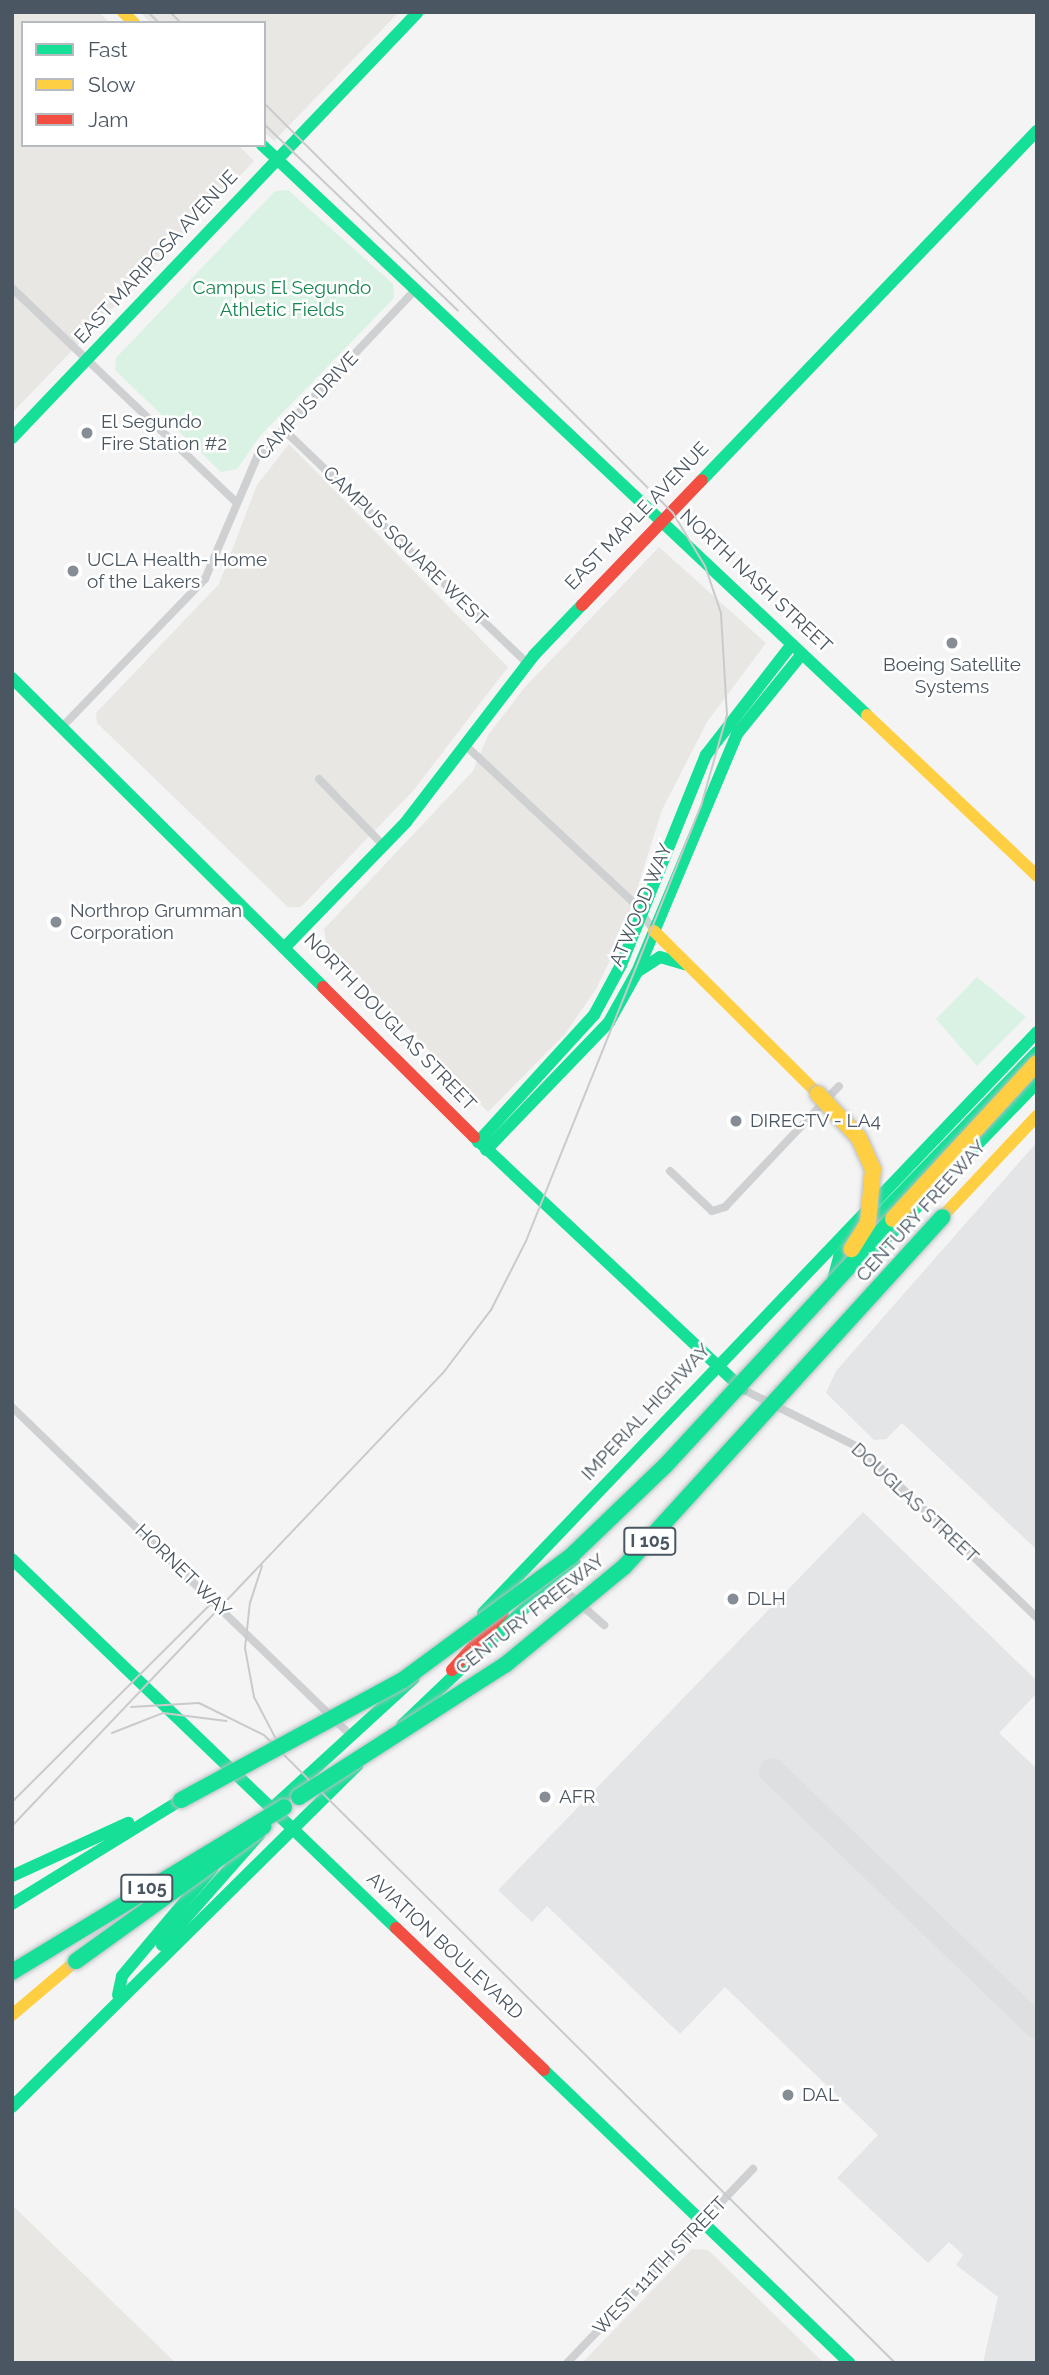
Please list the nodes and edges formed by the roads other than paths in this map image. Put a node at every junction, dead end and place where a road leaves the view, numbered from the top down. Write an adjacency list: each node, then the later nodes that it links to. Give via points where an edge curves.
1 (418, 12): 4 (main road, EAST MARIPOSA AVENUE)
2 (1037, 131): 11 (main road, EAST MAPLE AVENUE)
3 (264, 147): 4 (main road, NORTH NASH STREET)
4 (276, 159): 6 (main road, NORTH NASH STREET); 7 (main road, EAST MARIPOSA AVENUE)
5 (12, 288): 7 (street)
6 (415, 290): 8 (street, CAMPUS DRIVE); 11 (main road, NORTH NASH STREET)
7 (88, 361): 9 (main road, EAST MARIPOSA AVENUE); 10 (street)
8 (283, 429): 10 (street, CAMPUS DRIVE, via 257,457); 13 (street, CAMPUS SQUARE WEST)
9 (12, 438)
10 (234, 500): 15 (street, CAMPUS DRIVE, via 225,543 205,579)
11 (662, 521): 12 (main road, NORTH NASH STREET); 13 (main road, EAST MAPLE AVENUE)
12 (797, 649): 19 (main road, NORTH NASH STREET); 20 (main road, ATWOOD WAY, via 706,755); 21 (main road, ATWOOD WAY, via 737,734)
13 (527, 663): 16 (main road, EAST MAPLE AVENUE)
14 (12, 678): 15 (main road, NORTH DOUGLAS STREET)
15 (62, 727): 22 (main road, NORTH DOUGLAS STREET)
16 (464, 744): 18 (main road, EAST MAPLE AVENUE); 20 (street)
17 (319, 779): 18 (street)
18 (384, 846): 22 (main road, EAST MAPLE AVENUE)
19 (1037, 876)
20 (642, 914): 21 (street); 31 (main road, ATWOOD WAY, via 584,1030)
21 (654, 931): 23 (main road); 24 (main road, ATWOOD WAY)
22 (286, 946): 31 (main road, NORTH DOUGLAS STREET)
23 (687, 965): 24 (main road, via 660,957); 35 (main road, bridge, via 844,1119 873,1169 868,1223)
24 (637, 972): 31 (main road, ATWOOD WAY, via 593,1041)
25 (1037, 1032): 32 (main road, IMPERIAL HIGHWAY)
26 (1037, 1052): 32 (main road)
27 (1037, 1062): 28 (main road, CENTURY FREEWAY / I 105, bridge)
28 (1030, 1079): 34 (main road); 35 (main road, CENTURY FREEWAY / I 105, bridge)
29 (839, 1086): 33 (street, via 725,1207 712,1211)
30 (1037, 1116): 47 (main road, CENTURY FREEWAY / I 105, bridge, via 624,1567 505,1665)
31 (482, 1146): 36 (main road, NORTH DOUGLAS STREET)
32 (921, 1161): 34 (street); 35 (main road, via 839,1257); 36 (main road, IMPERIAL HIGHWAY)
33 (670, 1171)
34 (942, 1181): 35 (main road)
35 (823, 1298): 37 (main road); 46 (main road, CENTURY FREEWAY / I 105, bridge, via 656,1475 527,1593 403,1680)
36 (716, 1369): 37 (main road, NORTH DOUGLAS STREET); 39 (main road, IMPERIAL HIGHWAY)
37 (742, 1390): 41 (main road); 42 (street, DOUGLAS STREET, via 860,1448)
38 (12, 1407): 45 (street, HORNET WAY)
39 (538, 1558): 44 (main road, via 535,1578); 45 (main road, IMPERIAL HIGHWAY)
40 (12, 1559): 47 (main road, AVIATION BOULEVARD)
41 (554, 1581): 43 (street); 44 (main road)
42 (1037, 1618)
43 (604, 1625)
44 (439, 1691): 48 (main road)
45 (352, 1735): 47 (main road, IMPERIAL HIGHWAY)
46 (181, 1800): 49 (main road); 50 (main road, CENTURY FREEWAY / I 105)
47 (278, 1807): 48 (main road, AVIATION BOULEVARD); 51 (main road, via 270,1822 158,1949); 52 (main road, CENTURY FREEWAY / I 105, bridge); 53 (main road, via 144,1949 122,1976); 54 (main road, bridge, via 250,1839 131,1920)
48 (290, 1828): 51 (main road); 57 (main road, AVIATION BOULEVARD)
49 (12, 1876)
50 (12, 1904)
51 (150, 1967): 53 (main road)
52 (12, 1972)
53 (118, 1996): 55 (main road)
54 (12, 2015)
55 (12, 2107)
56 (753, 2169): 57 (street, WEST 111TH STREET)
57 (703, 2220): 58 (street, WEST 111TH STREET); 59 (main road, AVIATION BOULEVARD)
58 (567, 2363)
59 (850, 2363)

